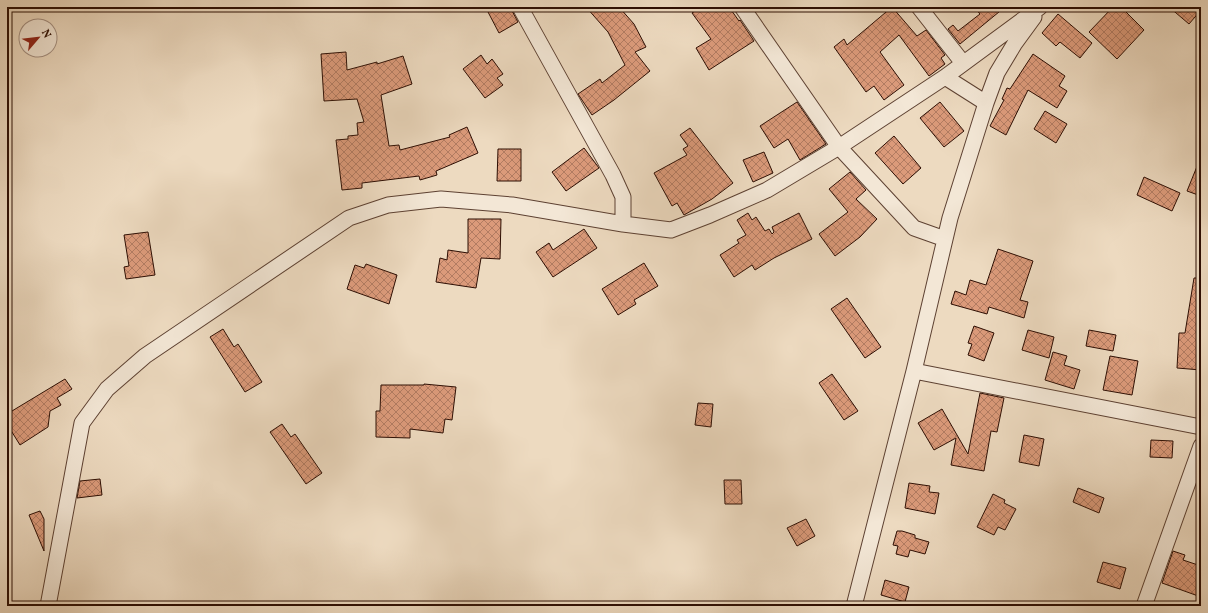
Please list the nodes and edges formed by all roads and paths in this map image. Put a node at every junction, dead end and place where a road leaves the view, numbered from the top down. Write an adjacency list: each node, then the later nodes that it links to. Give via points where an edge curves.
1 (520, 7): 9 (street, via 613,175 623,197)
2 (742, 7): 8 (street)
3 (919, 7): 5 (street)
4 (1041, 7): 5 (street); 7 (street, via 997,73)
5 (963, 62): 6 (street)
6 (945, 77): 7 (street); 8 (street)
7 (986, 103): 10 (street, via 950,218)
8 (839, 147): 9 (street, via 767,190 671,230); 10 (street, via 914,228)
9 (623, 224): 14 (street, via 512,205 441,199 388,205 349,218 145,356 107,389 82,423)
10 (946, 239): 11 (street)
11 (914, 371): 12 (street); 15 (street)
12 (1201, 427)
13 (1201, 446): 16 (street)
14 (48, 606)
15 (854, 606)
16 (1144, 606)

